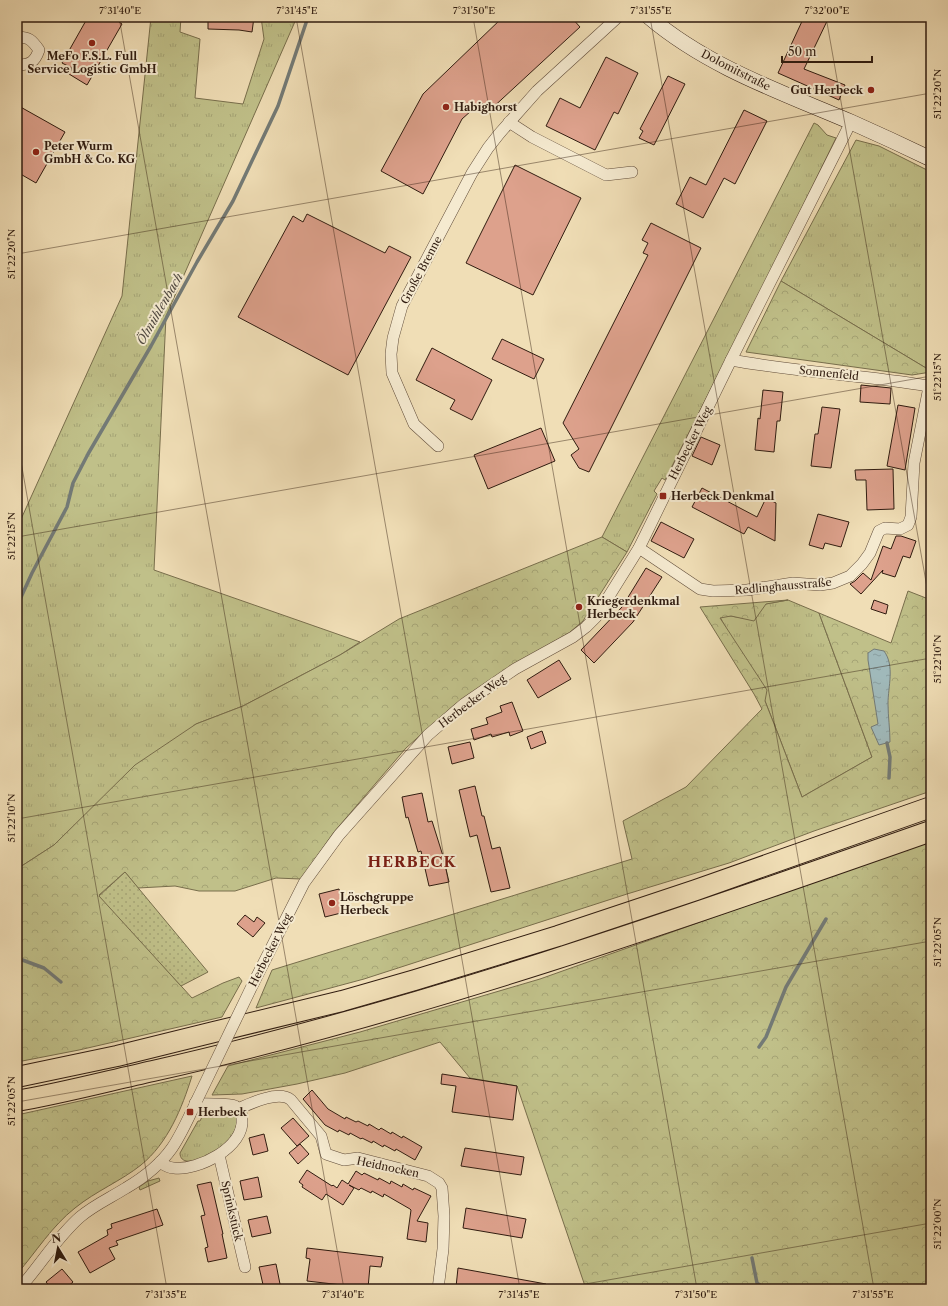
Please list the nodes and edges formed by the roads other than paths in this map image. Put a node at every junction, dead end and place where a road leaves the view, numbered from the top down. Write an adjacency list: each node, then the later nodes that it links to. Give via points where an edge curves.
1 (618, 17): 5 (street, Große Brenne, via 537,91)
2 (649, 17): 6 (street, Dolomitstraße, via 684,42 744,76)
3 (17, 37): 4 (street, via 26,37 34,42 39,50 36,58 30,63)
4 (17, 65)
5 (509, 122): 8 (street, via 532,137 606,174); 11 (street, Große Brenne, via 472,173 402,306 393,338 392,373 403,400 414,424)
6 (851, 122): 7 (street, Dolomitstraße); 9 (street, Herbecker Weg)
7 (931, 159)
8 (632, 172)
9 (731, 360): 10 (street, Sonnenfeld); 12 (street, Herbecker Weg)
10 (928, 386): 12 (street, Redlinghausstraße, via 914,463 911,517 908,525 900,529 885,528 879,531 870,553 850,576 820,585 793,583 713,591 700,588)
11 (438, 446)
12 (639, 548): 17 (street, Herbecker Weg, bridge, via 596,617 586,627 514,670 464,704 428,735 340,835 304,883)
13 (931, 807): 15 (highway, via 558,936 342,1001)
14 (931, 831): 16 (highway, via 554,960 417,1002 229,1053)
15 (17, 1077)
16 (17, 1101)
17 (196, 1101): 18 (street, via 204,1104 230,1105); 20 (street, Herbecker Weg, via 172,1148)
18 (238, 1109): 19 (street, via 242,1115 241,1130 236,1139); 23 (street, Heidnocken, via 254,1101 287,1097 321,1136 326,1154 344,1160 358,1158 420,1174 439,1183 442,1188 444,1216)
19 (219, 1155): 20 (street, via 186,1168 175,1169); 21 (street, Sprinkstück)
20 (160, 1162): 22 (street, Herbecker Weg, via 125,1189 81,1216 60,1237)
21 (245, 1267)
22 (19, 1289)
23 (438, 1289)

